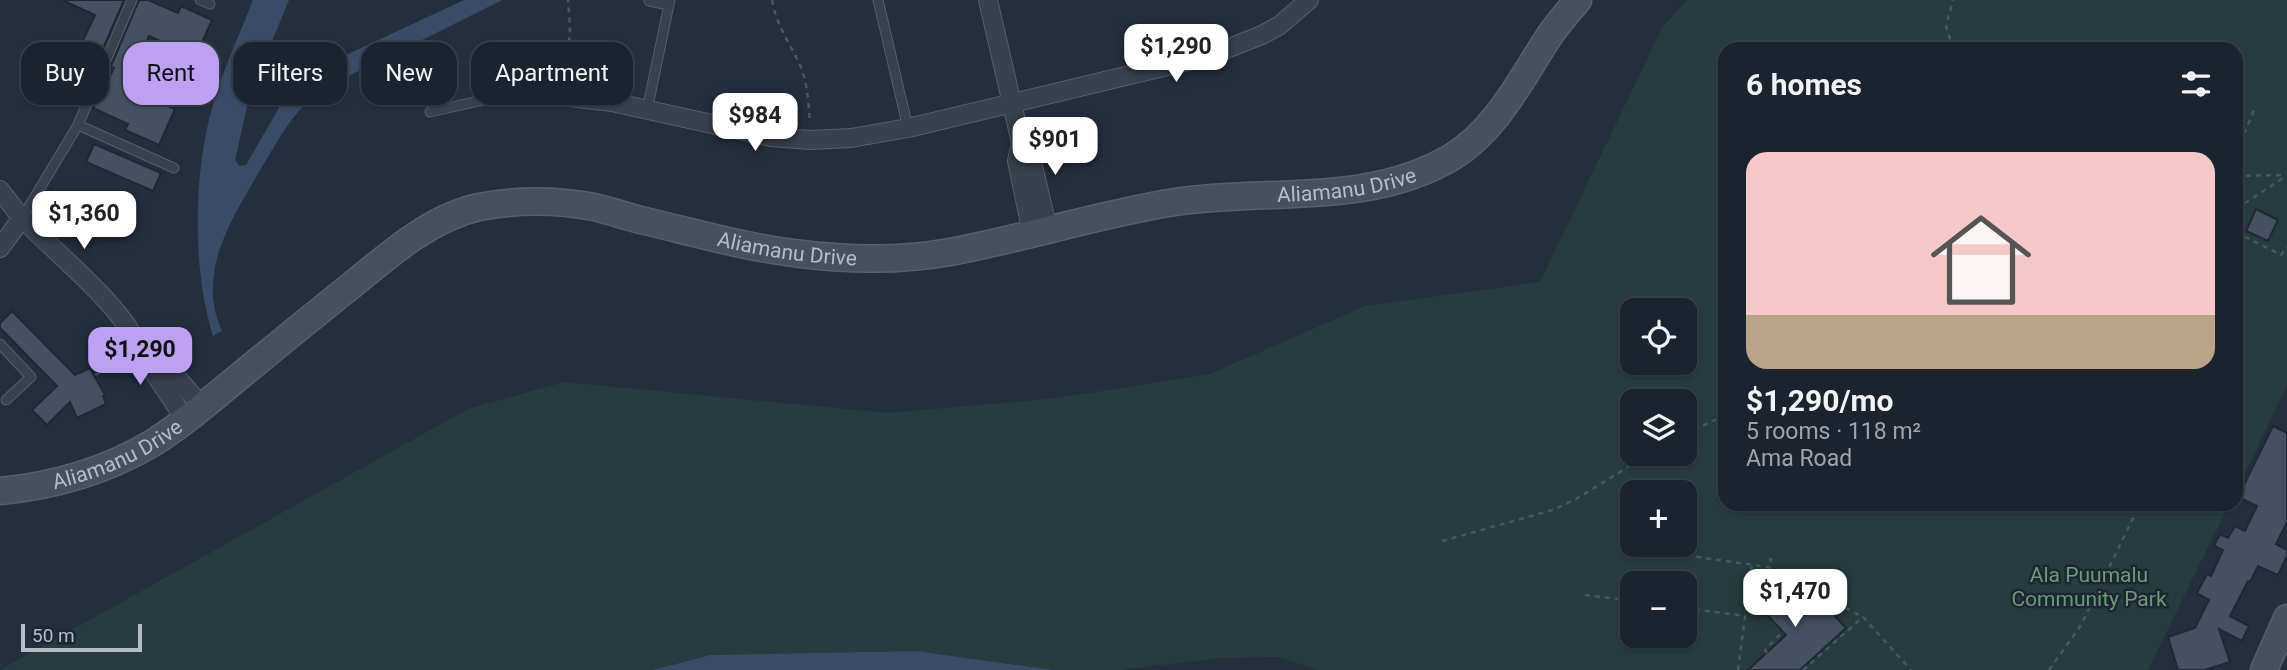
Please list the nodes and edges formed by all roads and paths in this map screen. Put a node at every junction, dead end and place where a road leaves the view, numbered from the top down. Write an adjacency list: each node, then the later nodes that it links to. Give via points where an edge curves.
1 (132, 0): 21 (lane)
2 (200, 0): 12 (lane)
3 (568, 0): 13 (path)
4 (772, 0): 23 (path, via 778,26 802,69)
5 (878, 0): 22 (lane)
6 (988, 0): 16 (street)
7 (1308, 0): 16 (street, via 1280,25 1225,51)
8 (1578, 0): 30 (street, Aliamanu Drive, via 1486,128 1455,155 1424,172 1373,187 1171,202)
9 (1953, 0): 14 (path, via 1946,26)
10 (649, 1): 11 (lane)
11 (670, 3): 19 (lane)
12 (209, 4)
13 (570, 42)
14 (1950, 42)
15 (471, 100): 20 (lane)
16 (1012, 102): 22 (street); 30 (street, via 1021,143 1031,158)
17 (625, 105): 19 (street)
18 (2255, 108): 24 (path)
19 (647, 110): 22 (street, via 792,139 851,138)
20 (430, 112)
21 (78, 125): 25 (lane); 29 (lane)
22 (908, 128)
23 (811, 129)
24 (2243, 136)
25 (174, 168)
26 (2243, 176): 28 (path, via 2283,178)
27 (0, 190): 29 (street)
28 (2243, 204)
29 (22, 218): 33 (street); 38 (street, via 89,283 135,337 147,342)
30 (1040, 231): 38 (street, Aliamanu Drive, via 942,253 850,259 793,254 595,208 526,202 483,206 459,212 396,249)
31 (2243, 236): 32 (path, via 2281,255)
32 (2287, 247)
33 (0, 248)
34 (0, 344): 37 (lane, via 31,377)
35 (104, 371): 36 (path)
36 (95, 375)
37 (6, 400)
38 (194, 413): 42 (street, Aliamanu Drive, via 149,445 98,469 46,485)
39 (1718, 419): 40 (path)
40 (1697, 428)
41 (1630, 466): 44 (path, via 1553,510)
42 (0, 491)
43 (2137, 511): 60 (path, via 2081,625)
44 (1442, 541)
45 (1697, 557): 47 (path)
46 (1769, 559): 48 (path)
47 (1752, 564): 48 (path); 53 (path)
48 (1770, 568): 49 (path)
49 (1819, 594): 54 (path); 56 (path)
50 (1585, 595): 51 (path)
51 (1620, 599)
52 (1697, 610): 53 (path)
53 (1745, 616): 57 (path)
54 (1863, 617): 58 (path); 59 (path)
55 (2287, 618): 61 (street)
56 (1767, 653)
57 (1738, 670)
58 (1803, 670)
59 (1911, 670)
60 (2049, 670)
61 (2264, 670)

